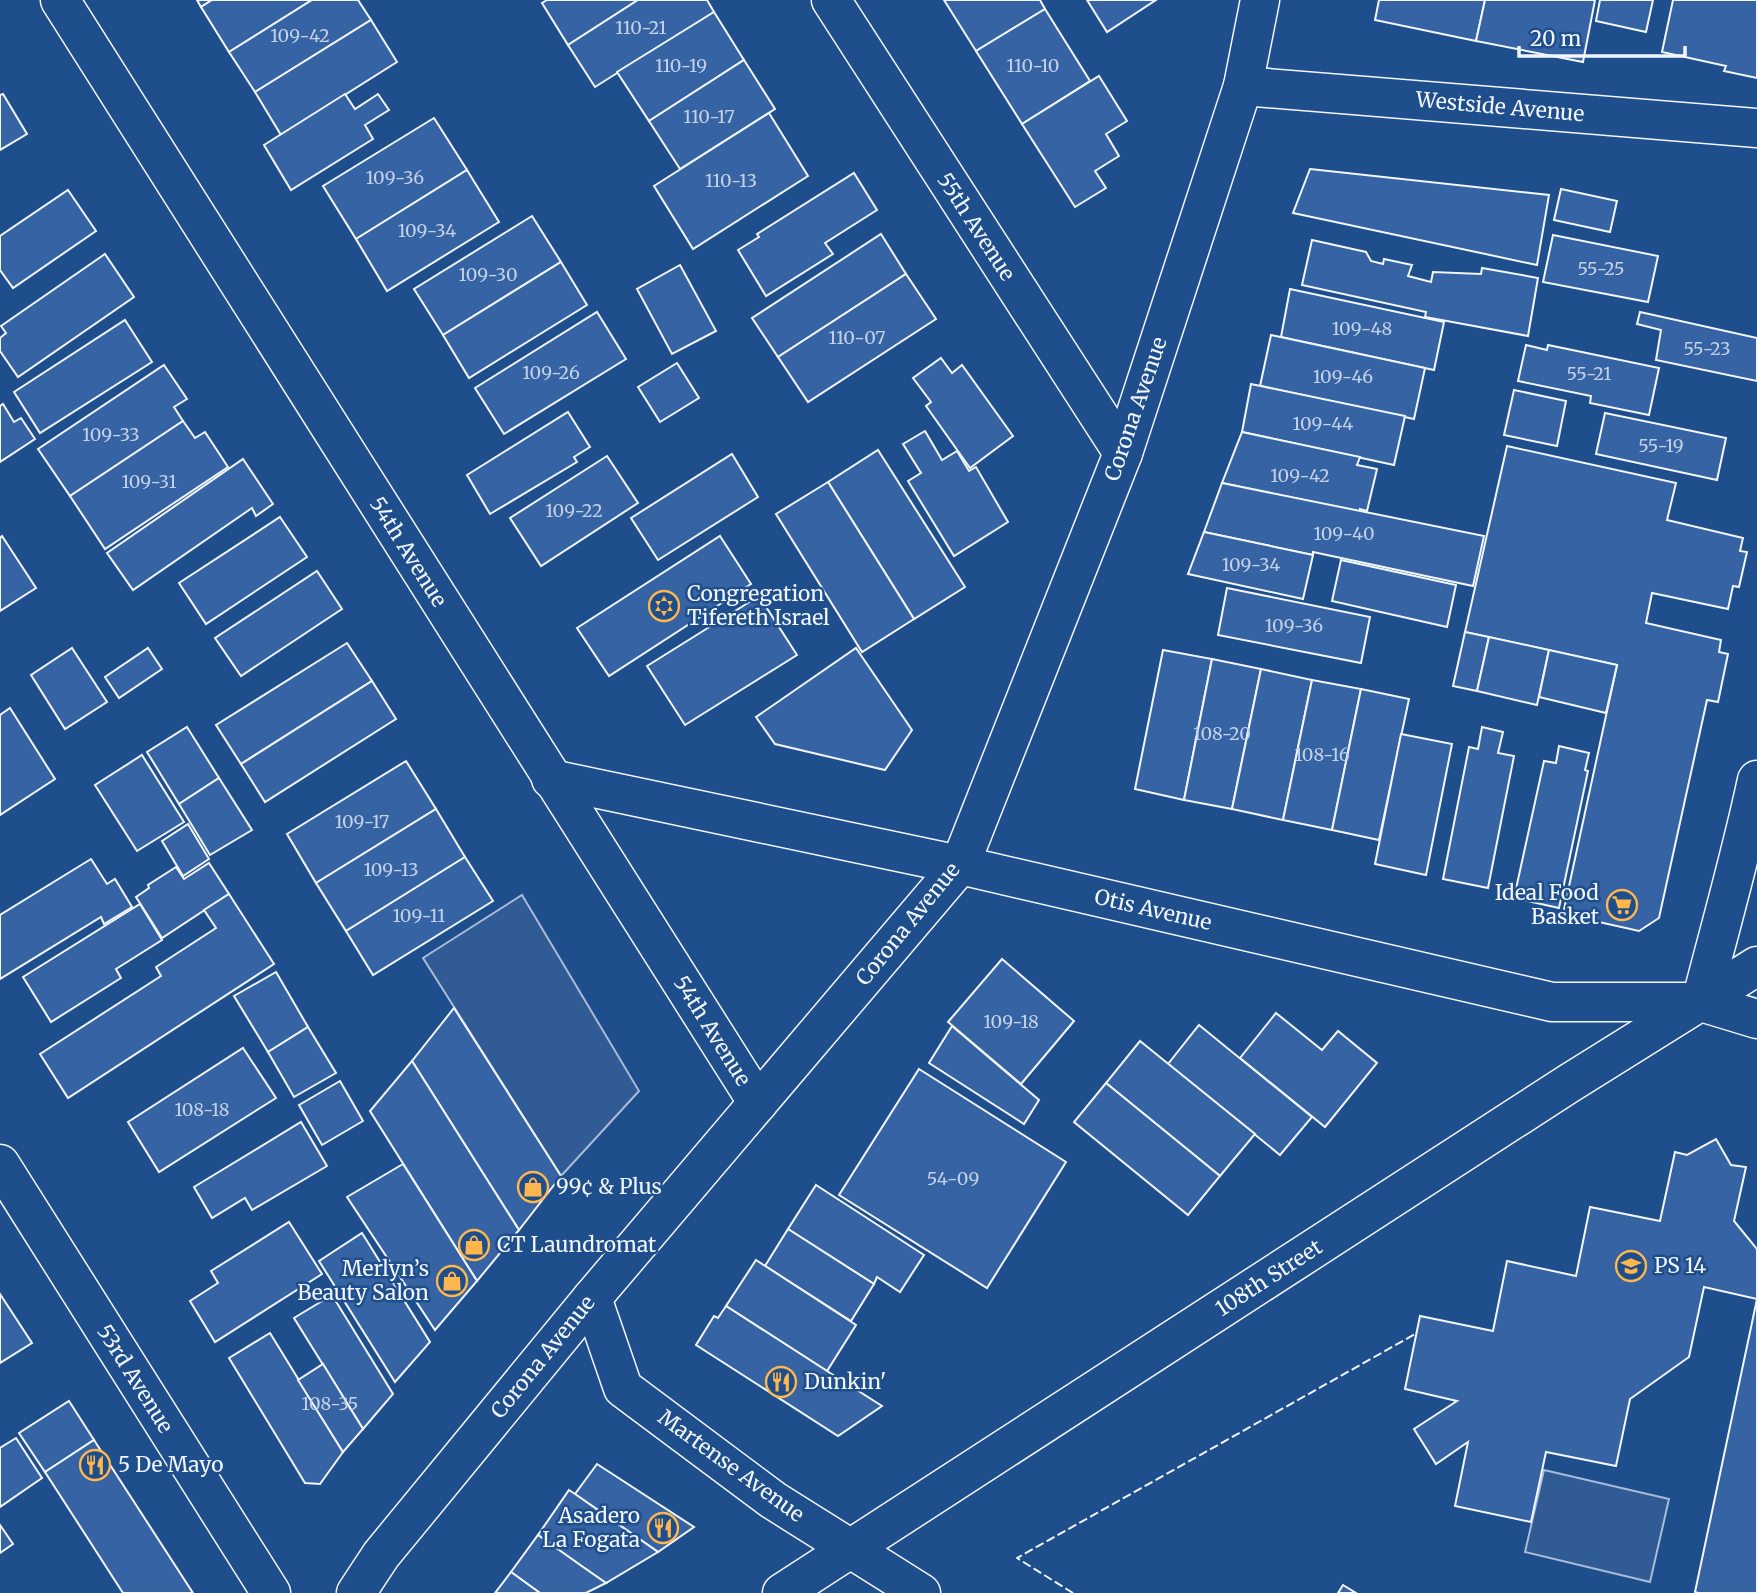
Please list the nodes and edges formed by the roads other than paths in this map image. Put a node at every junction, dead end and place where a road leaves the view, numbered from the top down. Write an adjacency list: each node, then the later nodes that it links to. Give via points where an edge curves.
1 (60, 0): 7 (street, 54th Avenue)
2 (831, 0): 6 (street, 55th Avenue)
3 (1260, 0): 4 (street, Corona Avenue)
4 (1243, 86): 5 (street, Westside Avenue); 6 (street, Corona Avenue)
5 (1757, 128)
6 (1123, 453): 9 (street, Corona Avenue)
7 (551, 779): 9 (street, Otis Avenue); 13 (street, 54th Avenue)
8 (1757, 780): 11 (street, via 1742,855)
9 (960, 865): 11 (street, Otis Avenue, via 1552,1002); 13 (street, Corona Avenue)
10 (1757, 966): 11 (street, 108th Street)
11 (1701, 1003): 12 (street, Otis Avenue); 16 (street, 108th Street, via 1568,1084)
12 (1757, 1019)
13 (758, 1104): 15 (street, Corona Avenue)
14 (0, 1164): 17 (street, 53rd Avenue)
15 (592, 1298): 16 (street, Martense Avenue, via 623,1388 773,1500); 18 (street, Corona Avenue, via 381,1555)
16 (850, 1549): 19 (street, 108th Street); 20 (street, Martense Avenue)
17 (271, 1593)
18 (356, 1593)
19 (782, 1593)
20 (921, 1593)

